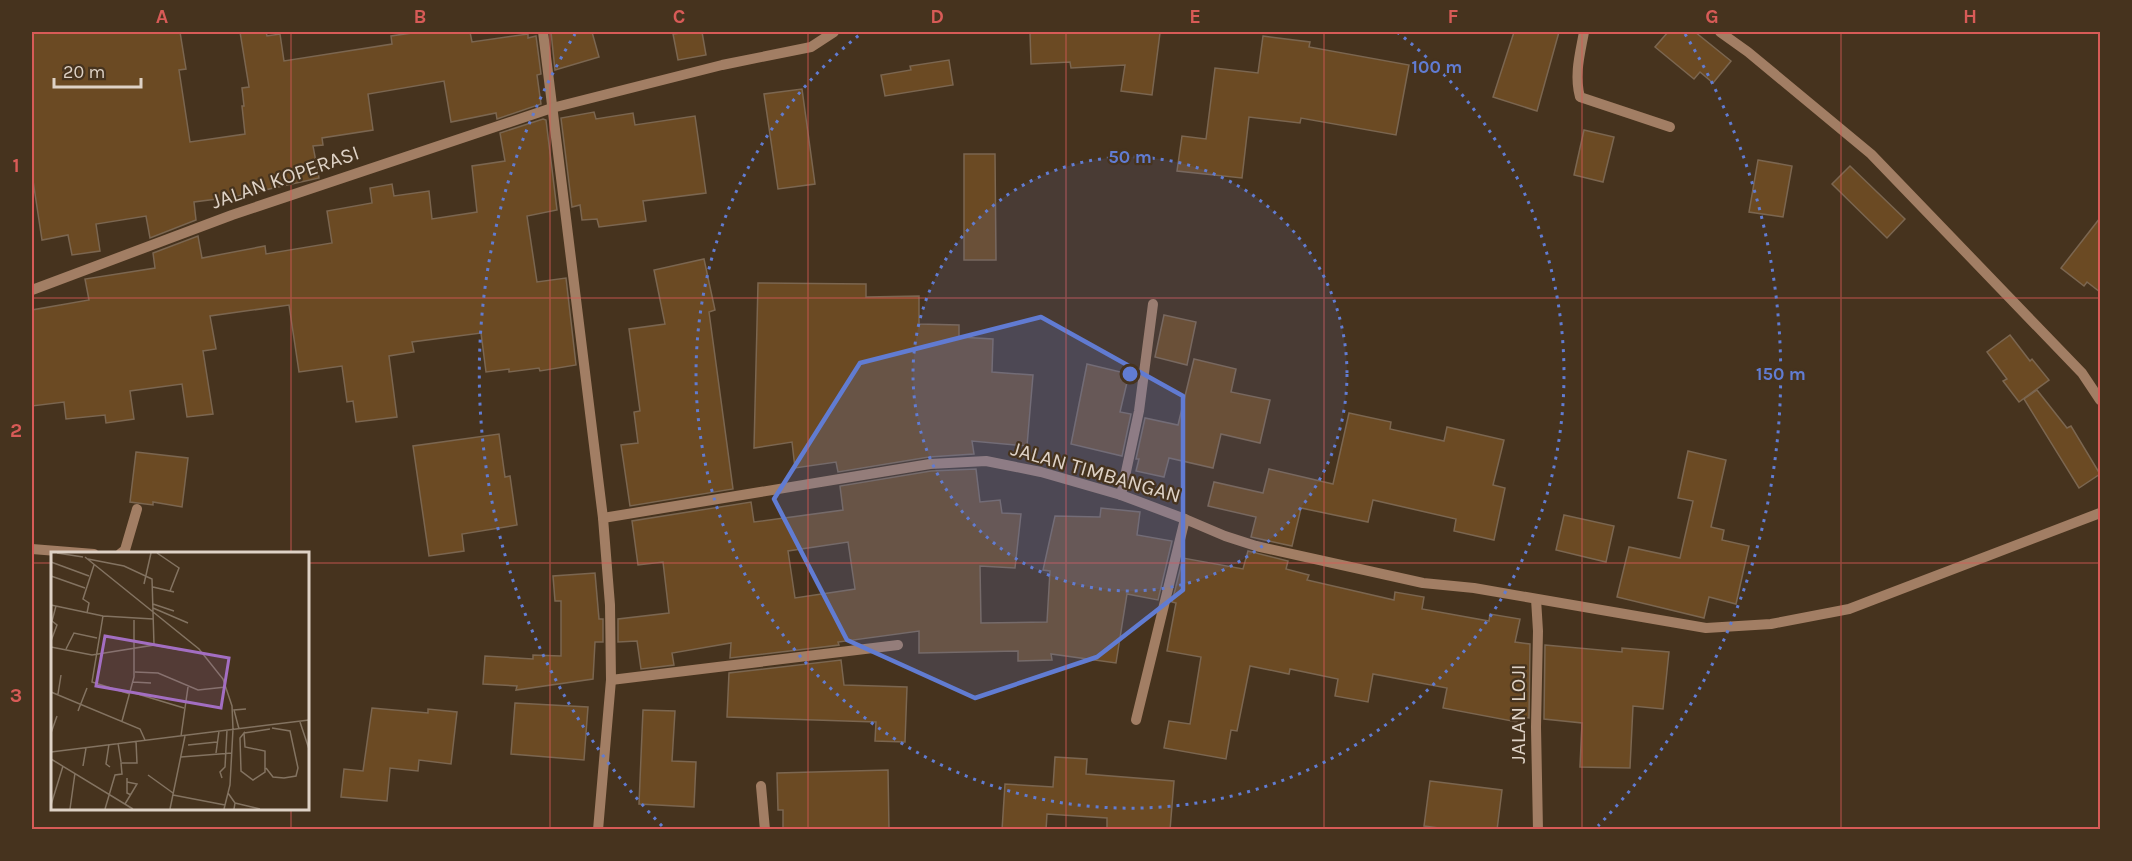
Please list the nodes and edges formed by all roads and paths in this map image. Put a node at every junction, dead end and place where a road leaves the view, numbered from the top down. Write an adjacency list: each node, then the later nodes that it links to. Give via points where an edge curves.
1 (543, 32): 5 (street)
2 (834, 32): 5 (street, JALAN KOPERASI, via 811,47 722,64)
3 (1584, 32): 6 (street, via 1576,83 1580,97)
4 (1720, 32): 9 (street, via 1870,154 2082,373)
5 (552, 108): 7 (street, JALAN KOPERASI, via 232,215); 13 (street)
6 (1670, 127)
7 (32, 290)
8 (1153, 304): 10 (street, via 1139,411)
9 (2100, 400)
10 (1121, 495): 13 (street, JALAN TIMBANGAN, via 1041,472 986,461 960,461); 14 (street, JALAN TIMBANGAN)
11 (137, 509): 17 (street)
12 (2100, 513): 18 (street, JALAN TIMBANGAN, via 1849,609 1771,624 1706,628)
13 (603, 518): 20 (street, via 610,605)
14 (1185, 519): 18 (street, JALAN TIMBANGAN, via 1267,548 1423,583); 21 (street)
15 (32, 549): 16 (street)
16 (69, 552)
17 (122, 552)
18 (1536, 599): 25 (street, JALAN LOJI)
19 (898, 645): 20 (street)
20 (610, 680): 23 (street)
21 (1136, 720)
22 (761, 786): 24 (street)
23 (598, 830)
24 (765, 830)
25 (1538, 830)

